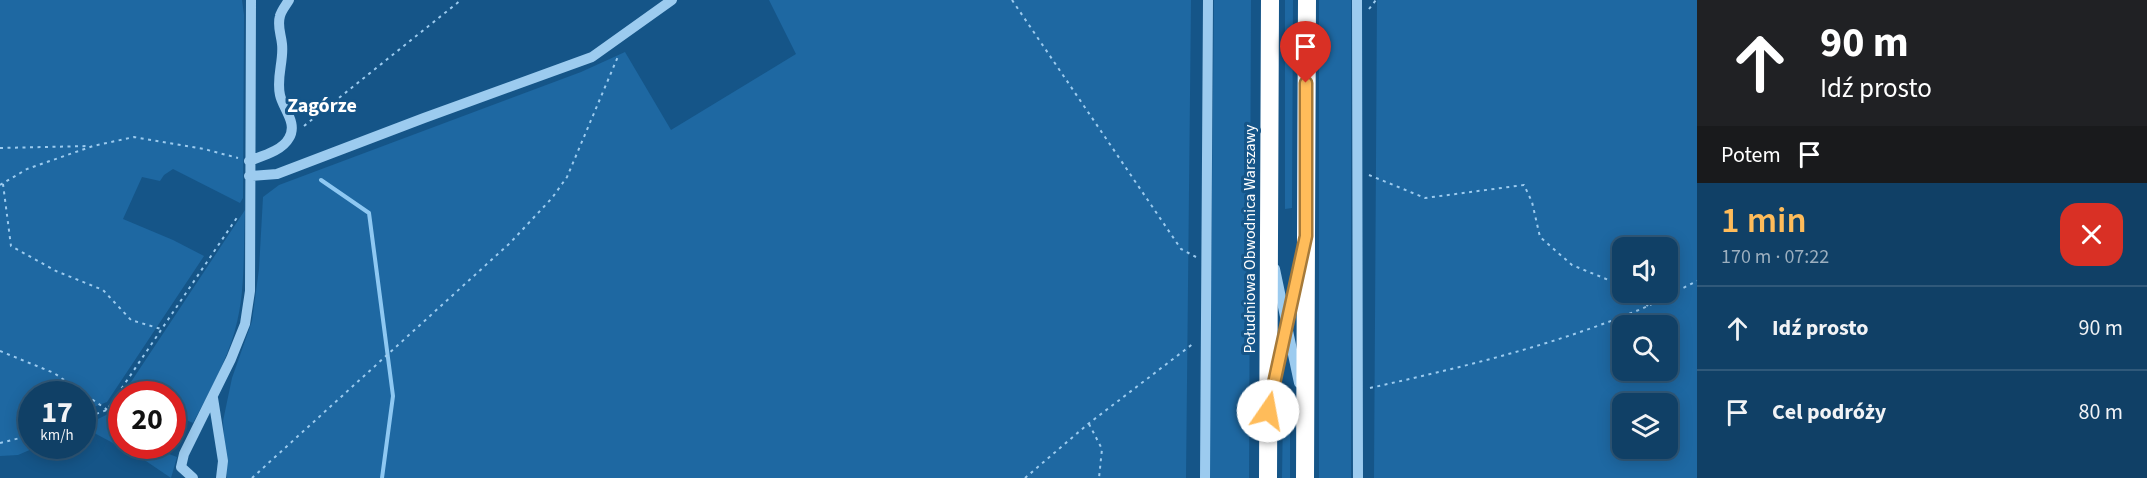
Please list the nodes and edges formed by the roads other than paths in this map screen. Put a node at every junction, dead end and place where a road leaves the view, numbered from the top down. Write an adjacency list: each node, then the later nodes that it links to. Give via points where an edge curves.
1 (251, 0): 8 (street)
2 (289, 0): 8 (street, via 280,15 283,52 278,81 280,97 291,120 290,137 283,146)
3 (1208, 0): 18 (street)
4 (1270, 0): 11 (highway, Południowa Obwodnica Warszawy)
5 (1307, 0): 10 (highway)
6 (1357, 0): 21 (street)
7 (666, 2): 9 (street, via 592,57 277,174)
8 (249, 161): 9 (street)
9 (249, 176): 13 (street, via 250,291 245,324)
10 (1306, 236): 12 (street); 15 (highway)
11 (1269, 237): 12 (street); 14 (highway, Południowa Obwodnica Warszawy)
12 (1287, 324): 14 (street); 15 (street)
13 (213, 398): 16 (street, via 184,454 181,467); 17 (street, via 223,461)
14 (1268, 411): 19 (highway, Południowa Obwodnica Warszawy)
15 (1305, 412): 20 (highway)
16 (193, 478)
17 (221, 478)
18 (1205, 478)
19 (1268, 478)
20 (1305, 478)
21 (1358, 478)

